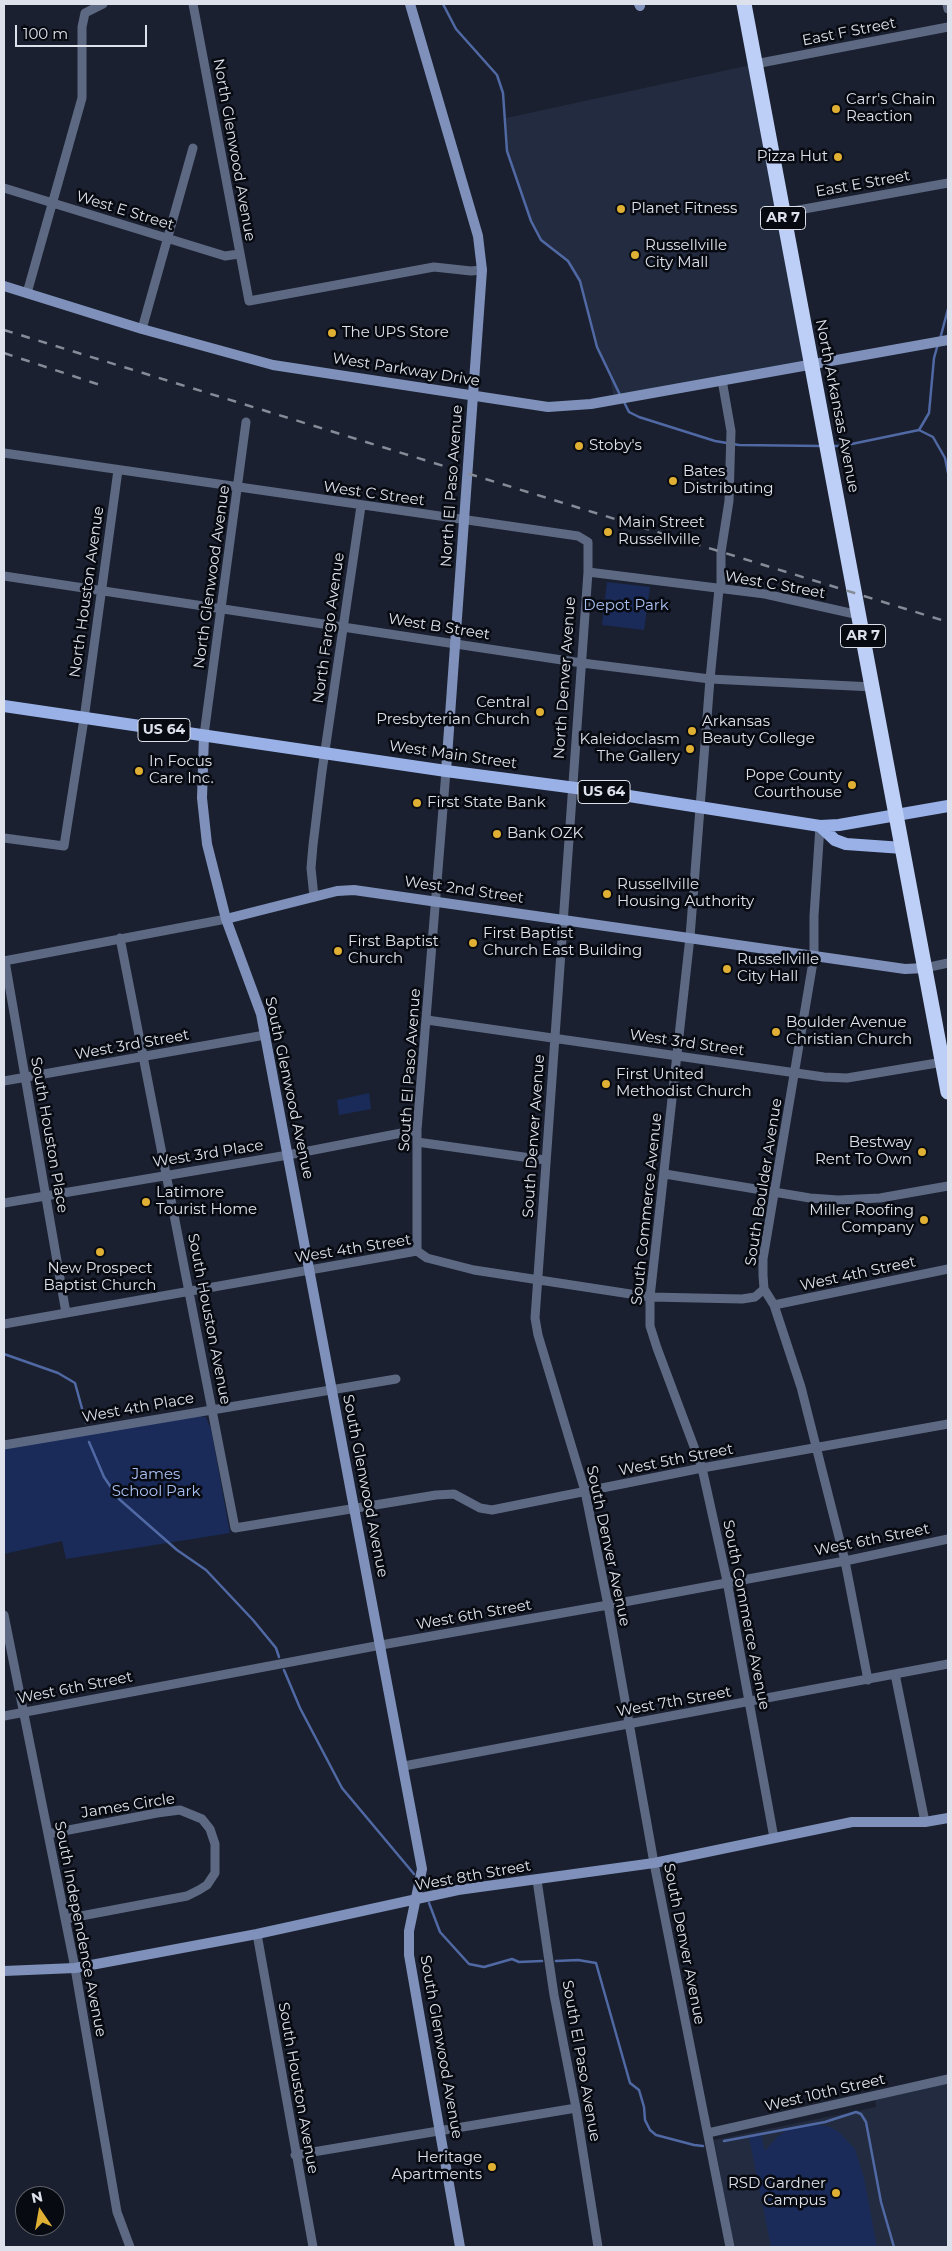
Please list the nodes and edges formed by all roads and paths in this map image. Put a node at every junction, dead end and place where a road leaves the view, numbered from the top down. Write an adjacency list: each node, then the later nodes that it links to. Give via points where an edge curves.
1 (103, 4): 12 (street, via 85,13 82,27 82,98)
2 (193, 4): 15 (street, North Glenwood Avenue)
3 (410, 4): 16 (street, North El Paso Avenue, via 478,236)
4 (744, 4): 8 (highway, North Arkansas Avenue / AR 7)
5 (947, 4): 6 (street)
6 (948, 9)
7 (948, 27): 8 (street, East F Street)
8 (755, 64): 13 (highway, North Arkansas Avenue / AR 7)
9 (193, 148): 14 (street)
10 (948, 183): 13 (street, East E Street)
11 (4, 188): 12 (street, West E Street)
12 (53, 204): 14 (street, West E Street); 18 (street)
13 (782, 213): 21 (highway, North Arkansas Avenue / AR 7)
14 (169, 239): 15 (street, West E Street, via 225,256); 19 (street)
15 (239, 254): 16 (street, North Glenwood Avenue, via 249,301 434,267)
16 (482, 270): 23 (street, North El Paso Avenue)
17 (4, 286): 18 (street, West Parkway Drive)
18 (27, 293): 19 (street, West Parkway Drive)
19 (142, 329): 23 (street, West Parkway Drive, via 273,365)
20 (948, 340): 21 (street, West Parkway Drive)
21 (811, 364): 22 (street, West Parkway Drive); 35 (highway, North Arkansas Avenue / AR 7)
22 (722, 380): 23 (street, West Parkway Drive, via 570,406 548,406); 32 (street, South Commerce Avenue, via 731,432 729,501)
23 (474, 395): 29 (street, North El Paso Avenue)
24 (246, 422): 27 (street, North Glenwood Avenue)
25 (4, 453): 26 (street, West C Street)
26 (118, 470): 27 (street, West C Street); 33 (street, North Houston Avenue)
27 (238, 487): 28 (street, West C Street); 34 (street, North Glenwood Avenue)
28 (361, 506): 29 (street, West C Street); 36 (street, North Fargo Avenue)
29 (465, 520): 30 (street, West C Street, via 578,536 588,542); 37 (street, North El Paso Avenue)
30 (588, 572): 32 (street, West C Street); 38 (street, North Denver Avenue)
31 (4, 576): 33 (street, West B Street)
32 (719, 589): 35 (street, West C Street, via 765,594); 39 (street, South Commerce Avenue)
33 (101, 591): 34 (street, West B Street); 42 (street, North Houston Avenue)
34 (221, 609): 36 (street, West B Street); 43 (street, North Glenwood Avenue)
35 (859, 614): 40 (highway, North Arkansas Avenue / AR 7)
36 (342, 626): 37 (street, West B Street); 44 (street, North Fargo Avenue)
37 (455, 643): 38 (street, West B Street); 45 (street, North El Paso Avenue)
38 (582, 663): 39 (street, West B Street); 46 (street, North Denver Avenue)
39 (710, 678): 40 (street, West B Street); 48 (street, South Commerce Avenue)
40 (873, 687): 49 (highway, North Arkansas Avenue / AR 7)
41 (4, 706): 42 (main road, West Main Street / US 64)
42 (84, 718): 43 (main road, West Main Street / US 64); 51 (street, via 64,846)
43 (204, 735): 44 (main road, West Main Street / US 64); 56 (street, South Glenwood Avenue, via 202,798 207,844)
44 (324, 753): 45 (main road, West Main Street / US 64); 53 (street, North Fargo Avenue, via 313,845)
45 (446, 771): 46 (main road, West Main Street / US 64); 54 (street, South El Paso Avenue)
46 (572, 787): 48 (main road, West Main Street / US 64); 55 (street, South Denver Avenue)
47 (948, 806): 49 (main road, US 64)
48 (700, 808): 50 (main road, West Main Street / US 64); 57 (street, South Commerce Avenue)
49 (897, 815): 50 (main road, West Main Street / US 64); 52 (highway, AR 7)
50 (820, 826): 52 (main road, via 835,840 846,844); 59 (street, South Boulder Avenue)
51 (4, 838)
52 (903, 848): 62 (highway, AR 7)
53 (314, 898): 54 (street, West 2nd Street, via 354,890); 56 (street, West 2nd Street)
54 (436, 902): 55 (street, West 2nd Street); 63 (street, South El Paso Avenue)
55 (562, 918): 57 (street, West 2nd Street); 65 (street, South Denver Avenue)
56 (226, 919): 58 (street, West 2nd Street); 64 (street, South Glenwood Avenue, via 261,1014)
57 (690, 937): 59 (street, West 2nd Street); 66 (street, South Commerce Avenue)
58 (120, 938): 60 (street, West 2nd Street); 67 (street, South Houston Avenue)
59 (814, 956): 62 (street, West 2nd Street, via 905,969); 69 (street, South Boulder Avenue)
60 (5, 961): 70 (street, South Houston Place)
61 (948, 963): 62 (street)
62 (925, 968): 68 (highway, AR 7)
63 (426, 1020): 65 (street, West 3rd Street); 73 (street, South El Paso Avenue)
64 (265, 1035): 67 (street, West 3rd Street); 75 (street, South Glenwood Avenue)
65 (555, 1038): 66 (street, West 3rd Street); 76 (street, South Denver Avenue)
66 (676, 1056): 69 (street, West 3rd Street); 77 (street, South Commerce Avenue)
67 (144, 1057): 70 (street, West 3rd Street); 78 (street, South Houston Avenue)
68 (943, 1062): 69 (street, West 3rd Street, via 847,1078); 72 (highway, AR 7)
69 (795, 1074): 80 (street, South Boulder Avenue)
70 (25, 1078): 71 (street, West 3rd Street); 81 (street, South Houston Place)
71 (4, 1081)
72 (948, 1092)
73 (417, 1130): 74 (street, South El Paso Avenue); 75 (street, West 3rd Place)
74 (417, 1142): 76 (street); 83 (street, South El Paso Avenue)
75 (288, 1155): 78 (street, West 3rd Place); 84 (street, South Glenwood Avenue)
76 (546, 1160): 86 (street, South Denver Avenue)
77 (664, 1174): 80 (street); 89 (street, South Commerce Avenue)
78 (167, 1175): 81 (street, West 3rd Place); 88 (street, South Houston Avenue)
79 (948, 1186): 80 (street, via 880,1198 838,1200)
80 (775, 1192): 87 (street, South Boulder Avenue, via 763,1259)
81 (46, 1196): 82 (street, West 3rd Place); 91 (street, South Houston Place)
82 (4, 1203)
83 (417, 1251): 84 (street, West 4th Street); 86 (street, West 4th Street, via 427,1258 474,1270)
84 (310, 1269): 88 (street, West 4th Street); 94 (street, South Glenwood Avenue)
85 (948, 1270): 90 (street, West 4th Street)
86 (537, 1279): 89 (street, West 4th Street); 100 (street, South Denver Avenue, via 535,1318 538,1335)
87 (764, 1289): 89 (street, West 4th Street, via 754,1297 742,1299); 90 (street, South Boulder Avenue)
88 (190, 1291): 91 (street, West 4th Street); 95 (street, South Houston Avenue)
89 (650, 1297): 99 (street, South Commerce Avenue, via 650,1326)
90 (774, 1305): 98 (street, South Boulder Avenue, via 801,1387)
91 (66, 1313): 92 (street, West 4th Street)
92 (4, 1324)
93 (396, 1379): 94 (street, West 4th Place)
94 (330, 1390): 95 (street, West 4th Place); 101 (street, South Glenwood Avenue)
95 (212, 1409): 97 (street, West 4th Place); 102 (street, South Houston Avenue)
96 (948, 1424): 98 (street, West 5th Street)
97 (4, 1445)
98 (815, 1447): 99 (street, West 5th Street); 104 (street, South Boulder Avenue)
99 (702, 1468): 100 (street, West 5th Street); 105 (street, South Commerce Avenue)
100 (585, 1491): 101 (street, West 5th Street, via 492,1510 480,1508 454,1494); 106 (street, South Denver Avenue)
101 (354, 1508): 102 (street, West 5th Street); 108 (street, South Glenwood Avenue)
102 (235, 1528)
103 (948, 1539): 104 (street, West 6th Street)
104 (845, 1561): 105 (street, West 6th Street); 111 (street, South Boulder Avenue)
105 (726, 1581): 106 (street, West 6th Street); 112 (street, South Commerce Avenue)
106 (608, 1605): 108 (street, West 6th Street); 115 (street, South Denver Avenue)
107 (4, 1615): 113 (street, South Independence Avenue)
108 (381, 1645): 113 (street, West 6th Street); 116 (street, South Glenwood Avenue)
109 (948, 1664): 110 (street, West 7th Street)
110 (895, 1674): 111 (street, West 7th Street); 118 (street)
111 (868, 1680): 112 (street, West 7th Street)
112 (749, 1702): 115 (street, West 7th Street); 120 (street, South Commerce Avenue)
113 (24, 1712): 114 (street, West 6th Street); 119 (street, South Independence Avenue)
114 (4, 1716)
115 (628, 1724): 116 (street, West 7th Street); 121 (street, South Denver Avenue)
116 (404, 1766): 123 (street, South Glenwood Avenue, via 422,1869)
117 (948, 1818): 118 (street, West 8th Street)
118 (925, 1822): 120 (street, West 8th Street, via 852,1822)
119 (48, 1834): 124 (street, South Independence Avenue); 124 (street, James Circle, via 180,1810 202,1819 216,1844 215,1873 206,1885 187,1896)
120 (774, 1838): 121 (street, West 8th Street)
121 (654, 1863): 122 (street, West 8th Street); 131 (street, South Denver Avenue)
122 (537, 1880): 123 (street, West 8th Street, via 458,1890); 129 (street, South El Paso Avenue, via 554,1995)
123 (417, 1900): 125 (street, West 8th Street); 130 (street, South Glenwood Avenue, via 409,1931 409,1955)
124 (64, 1919): 126 (street, South Independence Avenue)
125 (257, 1934): 126 (street, West 8th Street); 132 (street, South Houston Avenue)
126 (75, 1968): 127 (street, West 8th Street); 133 (street, South Independence Avenue, via 117,2212)
127 (4, 1971)
128 (948, 2079): 131 (street, West 10th Street)
129 (576, 2108): 130 (street); 136 (street, South El Paso Avenue)
130 (440, 2131): 132 (street); 135 (street, South Glenwood Avenue)
131 (708, 2133): 137 (street, South Denver Avenue)
132 (295, 2155): 134 (street, South Houston Avenue)
133 (130, 2247)
134 (313, 2247)
135 (460, 2247)
136 (598, 2247)
137 (730, 2247)

